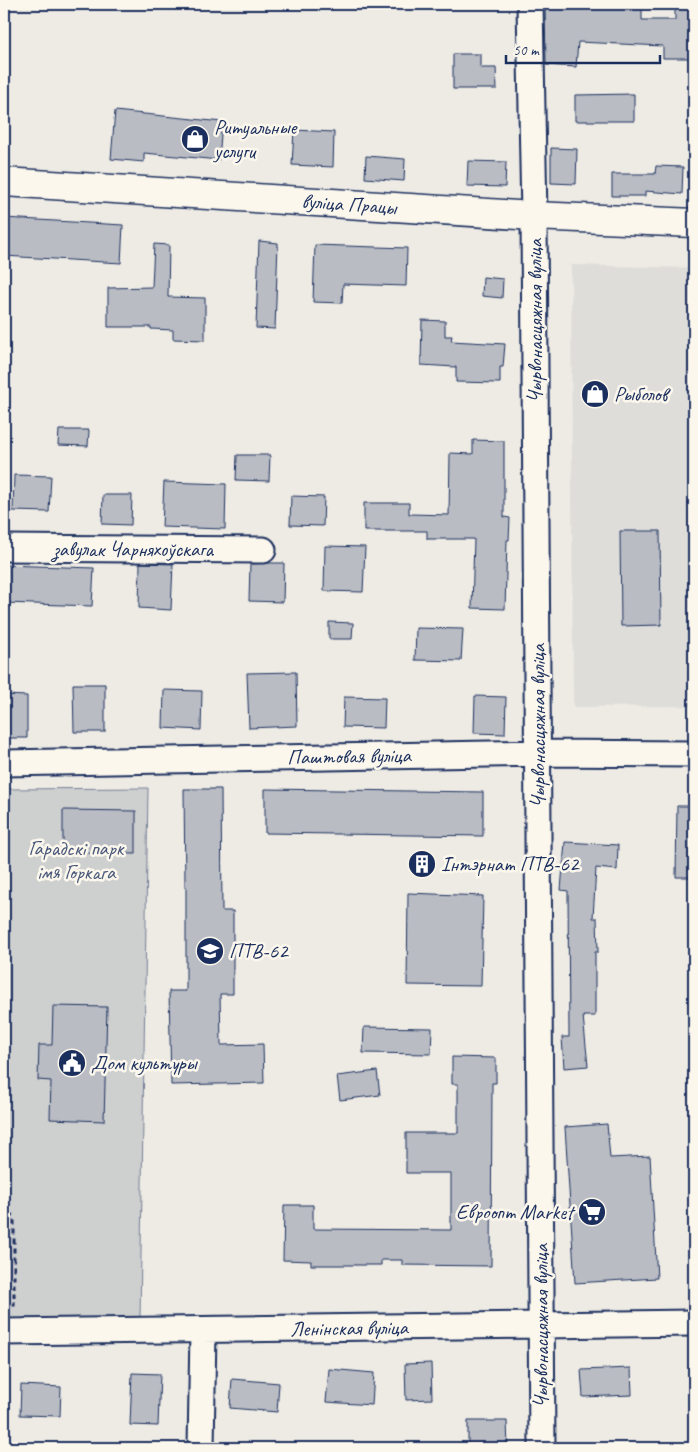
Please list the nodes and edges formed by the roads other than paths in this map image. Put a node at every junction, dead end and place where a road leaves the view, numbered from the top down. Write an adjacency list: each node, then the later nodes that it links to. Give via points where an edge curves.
1 (530, 4): 3 (street, Чырвонасцяжная вуліца)
2 (4, 182): 3 (main road, вуліца Працы)
3 (534, 216): 4 (main road, вуліца Працы); 7 (street, Чырвонасцяжная вуліца)
4 (694, 223)
5 (4, 548): 6 (street, завулак Чарняхоўскага)
6 (262, 550)
7 (538, 753): 8 (street, Паштовая вуліца); 9 (street, Паштовая вуліца); 11 (street, Чырвонасцяжная вуліца)
8 (694, 754)
9 (4, 763)
10 (694, 1323): 11 (street, Ленінская вуліца)
11 (541, 1324): 12 (street, Ленінская вуліца); 15 (street, Чырвонасцяжная вуліца)
12 (203, 1330): 13 (street, Ленінская вуліца); 14 (street)
13 (9, 1332)
14 (201, 1448)
15 (542, 1448)

